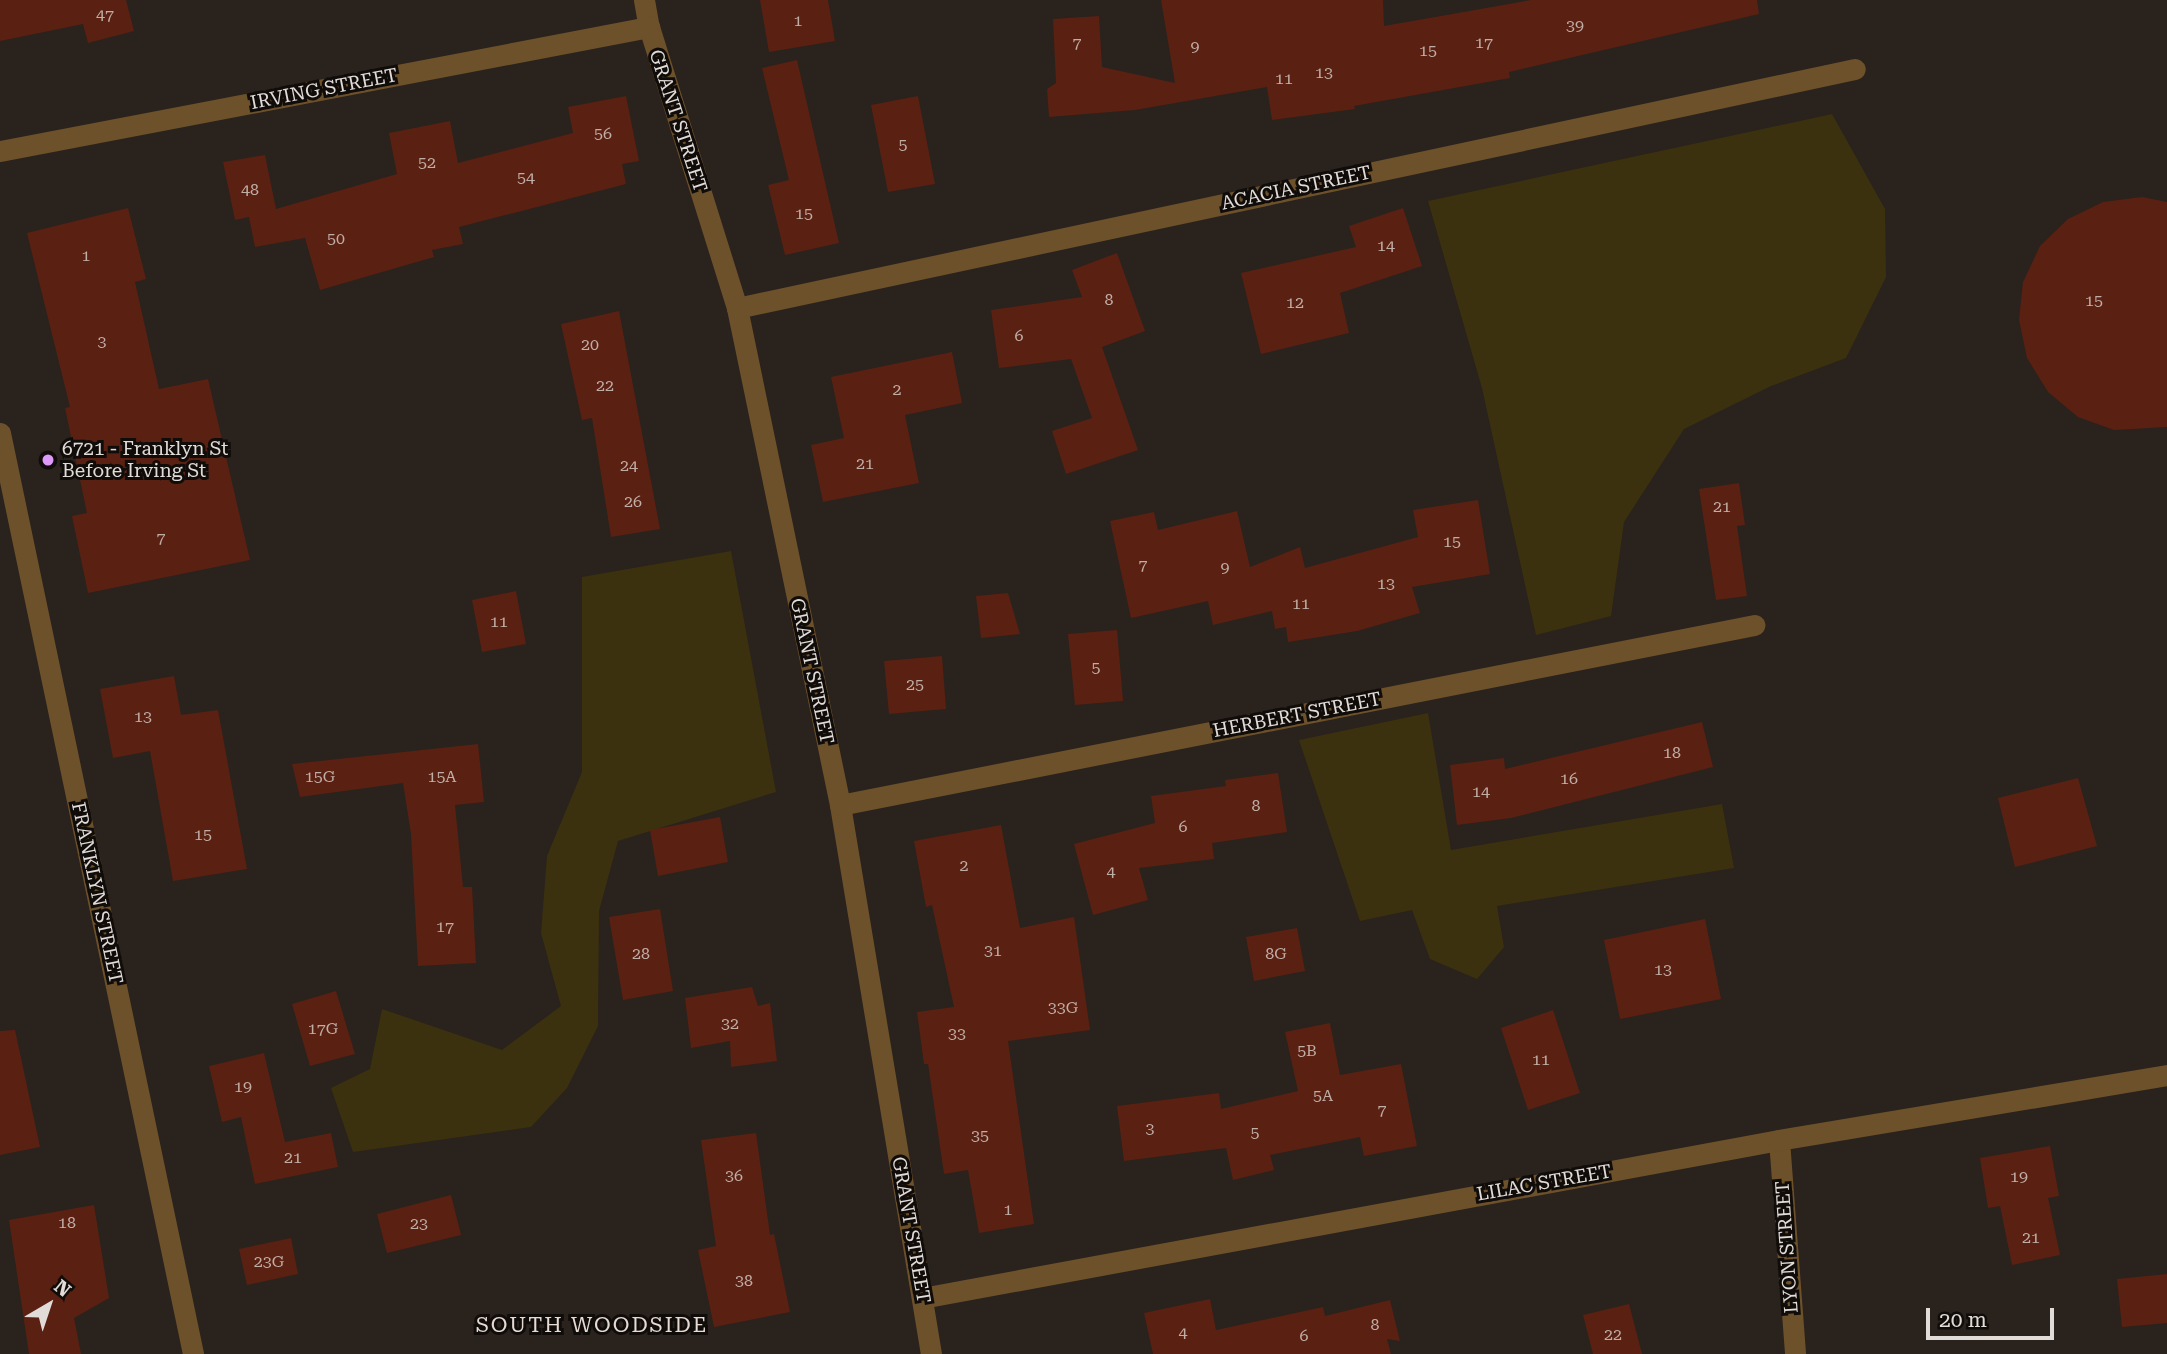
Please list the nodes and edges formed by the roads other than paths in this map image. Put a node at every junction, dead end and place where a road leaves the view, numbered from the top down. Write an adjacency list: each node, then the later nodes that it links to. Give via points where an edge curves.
1 (644, 0): 2 (street, GRANT STREET)
2 (649, 27): 4 (street, IRVING STREET); 5 (street, GRANT STREET)
3 (1855, 69): 5 (street, ACACIA STREET)
4 (0, 150)
5 (737, 308): 8 (street, GRANT STREET)
6 (0, 433): 12 (street, FRANKLYN STREET)
7 (1754, 625): 8 (street, HERBERT STREET)
8 (839, 805): 11 (street, GRANT STREET)
9 (2167, 1075): 10 (street, LILAC STREET)
10 (1779, 1139): 11 (street, LILAC STREET); 14 (street, LYON STREET)
11 (922, 1298): 13 (street, GRANT STREET)
12 (193, 1354)
13 (932, 1354)
14 (1795, 1354)

